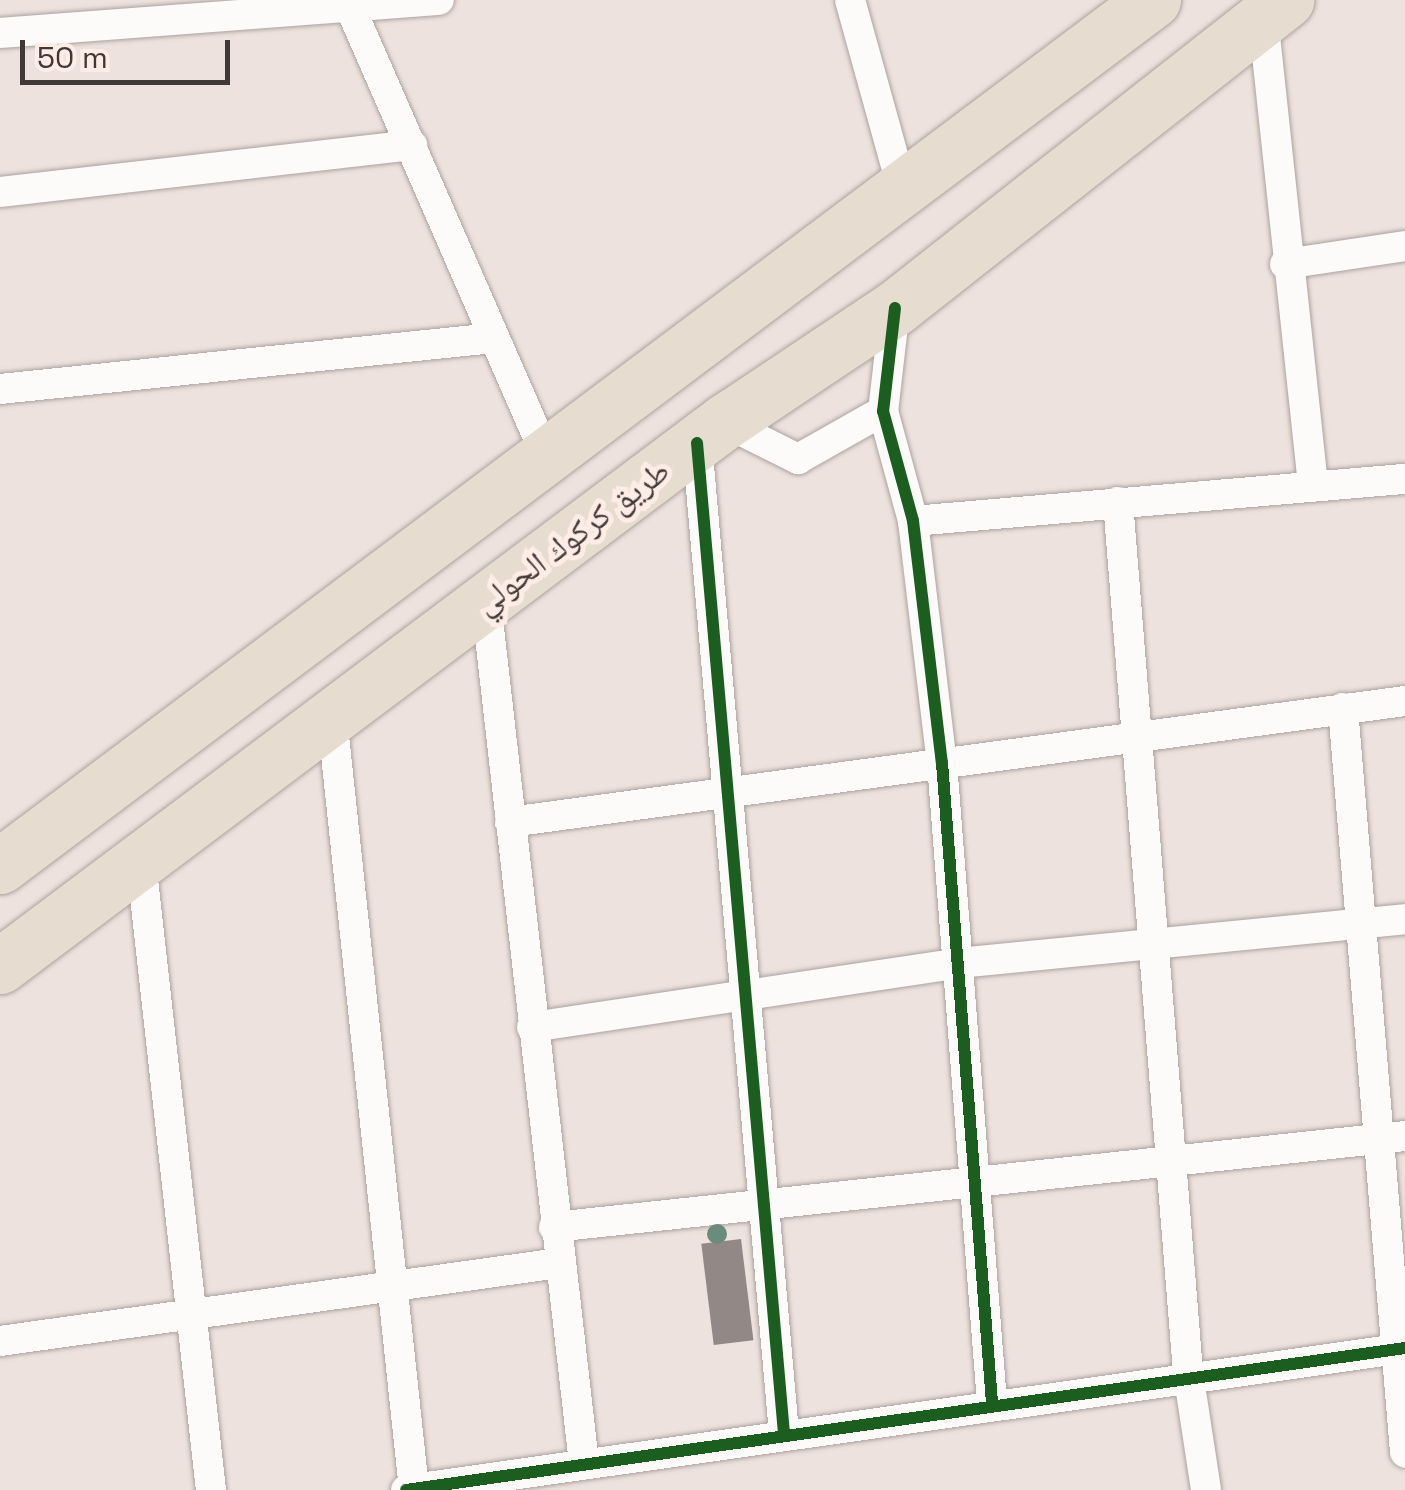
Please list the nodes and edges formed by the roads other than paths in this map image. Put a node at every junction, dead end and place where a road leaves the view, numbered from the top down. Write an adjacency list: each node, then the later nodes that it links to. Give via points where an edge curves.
1 (439, 0): 4 (street)
2 (850, 0): 8 (street)
3 (1153, 0): 8 (highway)
4 (349, 2): 6 (street); 7 (street)
5 (1275, 8): 11 (street); 12 (highway, طريق كركوك الحولي)
6 (0, 33)
7 (412, 145): 9 (street); 13 (street)
8 (902, 188): 17 (highway)
9 (0, 192)
10 (1405, 246): 11 (street)
11 (1285, 264): 19 (street)
12 (895, 308): 15 (street); 16 (highway, طريق كركوك الحولي)
13 (494, 338): 14 (street); 17 (street)
14 (0, 389)
15 (883, 412): 16 (street, via 798,459); 21 (street)
16 (710, 432): 22 (highway, طريق كركوك الحولي); 28 (street)
17 (547, 457): 31 (highway)
18 (1405, 479): 19 (street)
19 (1313, 485): 20 (street)
20 (1118, 502): 21 (street); 26 (street)
21 (913, 521): 27 (street)
22 (486, 602): 25 (highway, طريق كركوك الحولي); 29 (street)
23 (1405, 701): 24 (street)
24 (1342, 708): 26 (street); 33 (street)
25 (332, 717): 30 (highway, طريق كركوك الحولي); 45 (street)
26 (1136, 731): 27 (street); 34 (street)
27 (942, 763): 28 (street); 35 (street)
28 (726, 787): 29 (street); 37 (street)
29 (510, 822): 38 (street)
30 (140, 861): 36 (highway, طريق كركوك الحولي); 46 (street)
31 (0, 866)
32 (1405, 920): 33 (street)
33 (1361, 924): 34 (street); 39 (street)
34 (1154, 948): 35 (street); 40 (street)
35 (958, 962): 37 (street); 41 (street)
36 (0, 966)
37 (744, 999): 38 (street); 42 (street)
38 (532, 1027): 43 (street)
39 (1392, 1137): 40 (street); 48 (street)
40 (1171, 1161): 41 (street); 49 (street)
41 (970, 1182): 42 (street); 50 (street)
42 (762, 1205): 43 (street); 51 (street)
43 (554, 1227): 44 (street)
44 (559, 1263): 45 (street); 53 (street)
45 (390, 1287): 46 (street); 54 (street)
46 (188, 1314): 47 (street); 55 (street)
47 (0, 1341)
48 (1400, 1349): 49 (street); 52 (street)
49 (1188, 1372): 50 (street); 57 (street)
50 (992, 1402): 51 (street)
51 (784, 1433): 53 (street)
52 (1405, 1452)
53 (584, 1463): 54 (street)
54 (414, 1489): 56 (street)
55 (211, 1490)
56 (406, 1490)
57 (1206, 1490)

